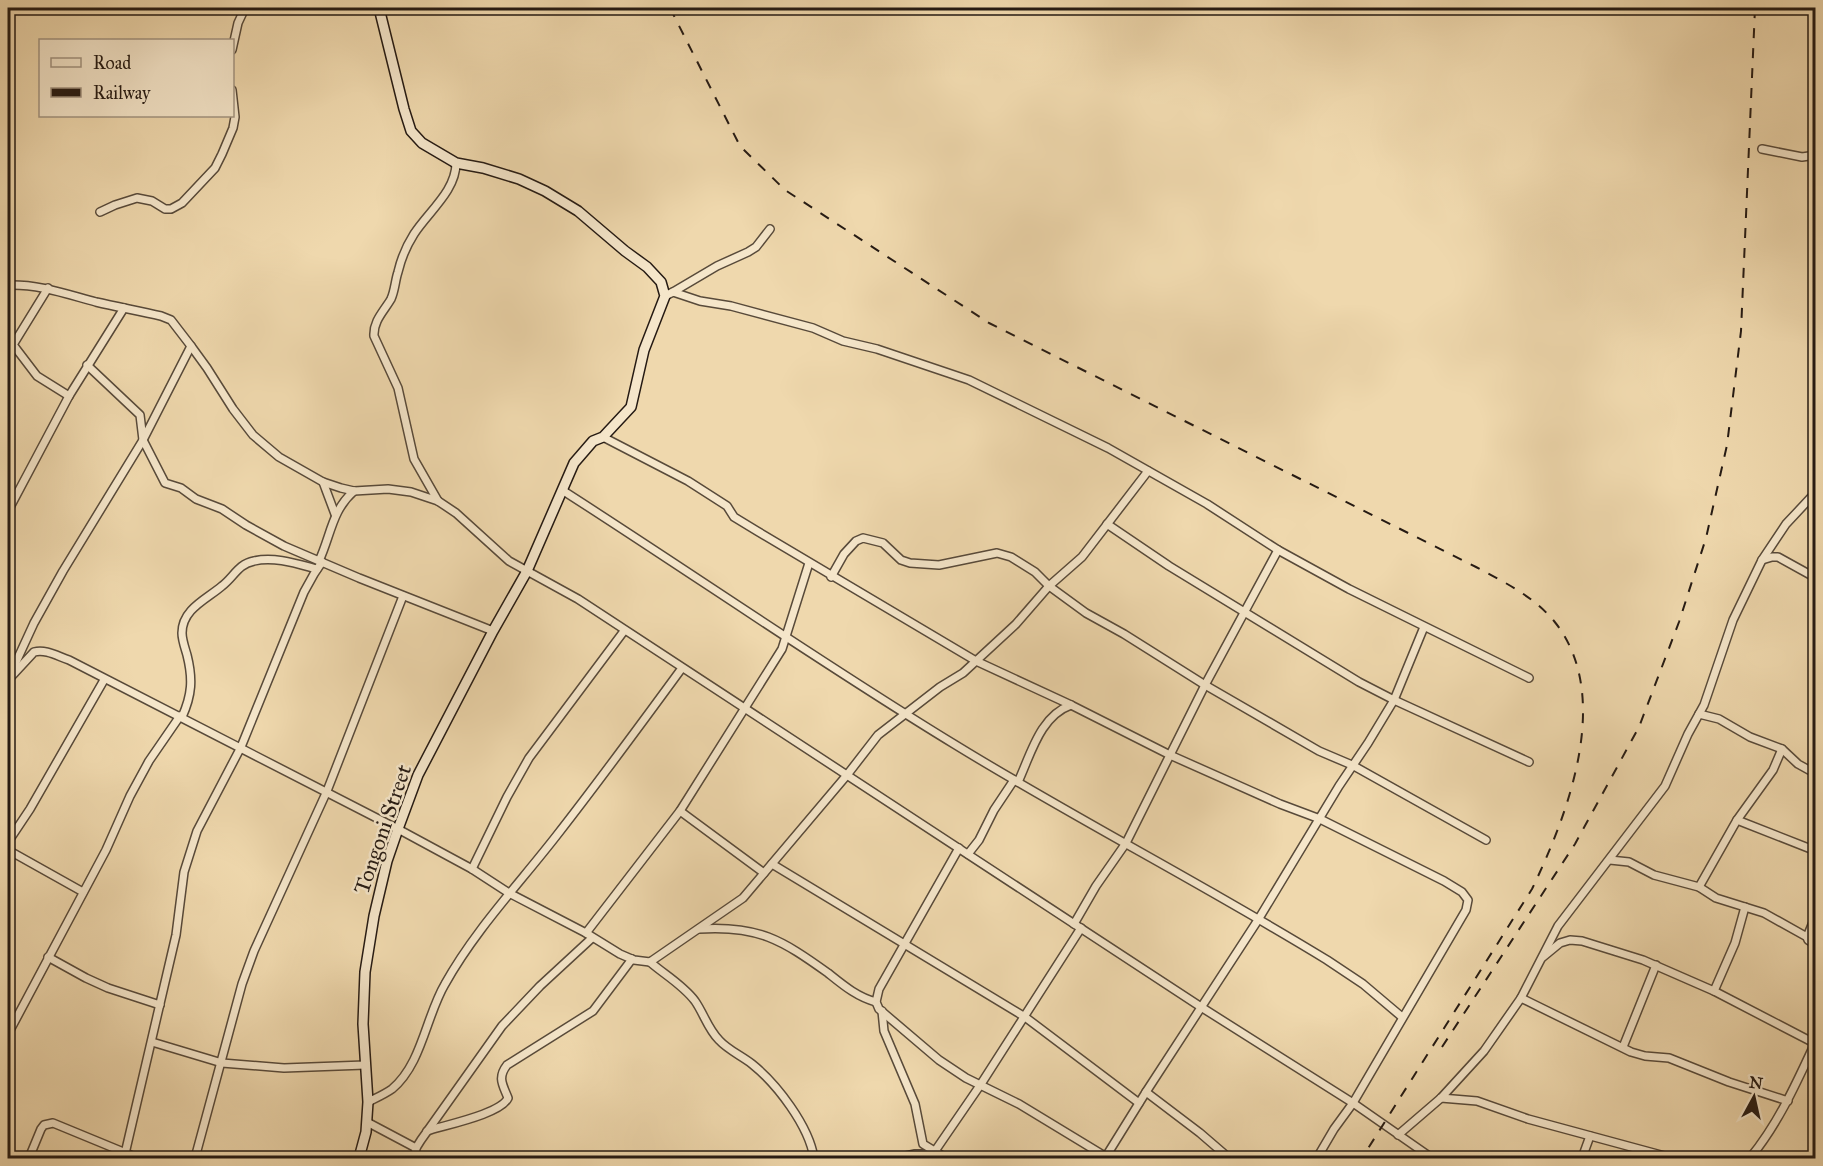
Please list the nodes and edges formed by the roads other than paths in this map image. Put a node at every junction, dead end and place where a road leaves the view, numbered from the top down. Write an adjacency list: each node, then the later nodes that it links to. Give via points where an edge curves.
1 (245, 8): 3 (street)
2 (379, 8): 7 (street, via 411,131 422,143)
3 (234, 41)
4 (234, 108): 8 (street, via 233,128 215,168 182,203 165,209 137,198)
5 (1762, 149): 6 (street, via 1802,157)
6 (1815, 155)
7 (456, 163): 12 (street, via 519,179 578,211 652,271); 27 (street, via 444,194 414,234 374,331 398,388 414,459)
8 (100, 213)
9 (770, 229): 12 (street, via 756,247)
10 (8, 285): 11 (street)
11 (48, 288): 13 (street); 15 (street)
12 (669, 294): 20 (street, Tongoni Street, via 644,350 631,407); 22 (street, via 813,328 843,341 954,374)
13 (124, 308): 16 (street, via 171,320); 18 (street)
14 (8, 338): 15 (street)
15 (14, 344): 17 (street); 19 (street, via 37,376)
16 (191, 346): 21 (street); 23 (street, via 254,435 279,457)
17 (8, 353)
18 (87, 365): 19 (street); 21 (street, via 137,411)
19 (69, 396): 28 (street)
20 (603, 437): 24 (street, Tongoni Street, via 583,451); 34 (street, via 727,506 734,517)
21 (143, 440): 33 (street, via 165,483); 49 (street, via 63,571)
22 (1148, 471): 30 (street); 31 (street)
23 (323, 482): 25 (street); 29 (street)
24 (562, 490): 36 (street, Tongoni Street); 45 (street)
25 (354, 491): 27 (street, via 388,489); 29 (street)
26 (1815, 492): 32 (street, via 1786,524)
27 (438, 501): 36 (street, via 509,561)
28 (8, 512)
29 (335, 514): 33 (street)
30 (1107, 524): 39 (street, via 1082,557); 41 (street)
31 (1278, 550): 41 (street); 42 (street)
32 (1762, 560): 38 (street, via 1778,557); 56 (street, via 1733,620)
33 (321, 562): 35 (street); 40 (street)
34 (808, 563): 37 (street); 45 (street)
35 (317, 569): 57 (street, via 274,560 243,564 224,585 188,613 182,634 192,688); 58 (street)
36 (527, 571): 43 (street, Tongoni Street); 44 (street)
37 (831, 577): 39 (street, via 844,554 863,538 884,543 901,560 910,563 932,565 1003,554 1035,572); 46 (street)
38 (1815, 578)
39 (1049, 586): 46 (street); 51 (street)
40 (403, 596): 43 (street); 66 (street)
41 (1244, 610): 51 (street); 52 (street)
42 (1424, 627): 48 (street); 52 (street)
43 (493, 631): 70 (street, Tongoni Street, via 418,775)
44 (624, 631): 47 (street); 80 (street, via 529,758)
45 (787, 637): 54 (street); 55 (street)
46 (976, 661): 53 (street); 55 (street)
47 (682, 668): 54 (street); 84 (street)
48 (1529, 678)
49 (8, 680): 50 (street, via 38,651 69,660)
50 (104, 680): 57 (street); 72 (street)
51 (1205, 685): 60 (street); 62 (street, via 1319,751)
52 (1394, 700): 61 (street); 62 (street)
53 (1071, 705): 60 (street); 65 (street, via 1056,711 1046,722)
54 (744, 708): 64 (street); 67 (street)
55 (904, 713): 64 (street, via 878,735); 65 (street)
56 (1699, 714): 59 (street); 78 (street, via 1665,786)
57 (181, 717): 58 (street); 83 (street, via 149,761)
58 (241, 747): 66 (street); 102 (street, via 197,831 184,872 176,935)
59 (1782, 748): 63 (street); 69 (street, via 1764,783)
60 (1170, 755): 68 (street); 73 (street)
61 (1530, 762)
62 (1352, 765): 68 (street); 71 (street)
63 (1815, 774)
64 (847, 775): 74 (street); 79 (street)
65 (1016, 781): 73 (street); 77 (street)
66 (327, 791): 70 (street); 111 (street, via 254,951)
67 (680, 811): 81 (street); 90 (street)
68 (1320, 819): 87 (street); 106 (street, via 1444,881 1468,900 1466,910)
69 (1737, 820): 76 (street); 82 (street)
70 (398, 829): 80 (street); 112 (street, Tongoni Street, via 374,916 365,972)
71 (1486, 840)
72 (8, 842)
73 (1126, 843): 87 (street); 88 (street, via 1096,886)
74 (959, 848): 77 (street); 92 (street)
75 (8, 850): 83 (street)
76 (1815, 851)
77 (968, 854): 88 (street)
78 (1610, 860): 82 (street, via 1629,862 1654,875); 95 (street, via 1558,926)
79 (772, 864): 81 (street); 92 (street)
80 (472, 869): 84 (street)
81 (764, 873): 89 (street, via 736,904)
82 (1699, 887): 85 (street, via 1716,898)
83 (83, 892): 94 (street)
84 (509, 893): 90 (street); 117 (street, via 444,984 421,1044 405,1073 390,1090)
85 (1745, 907): 91 (street); 99 (street, via 1735,943)
86 (1815, 915): 91 (street)
87 (1258, 920): 103 (street); 106 (street, via 1363,984)
88 (1077, 926): 103 (street); 105 (street)
89 (696, 929): 97 (street); 101 (street, via 734,928 777,940 859,996)
90 (589, 935): 96 (street); 121 (street, via 501,1026)
91 (1807, 937): 93 (street)
92 (904, 945): 101 (street, via 879,988); 105 (street)
93 (1815, 945)
94 (48, 957): 102 (street, via 97,983); 107 (street)
95 (1541, 958): 98 (street, via 1570,940); 100 (street)
96 (632, 959): 97 (street); 121 (street, via 593,1011 507,1065 501,1075 508,1098 504,1105)
97 (650, 962): 132 (street, via 690,996 718,1039 755,1066 780,1093 797,1117)
98 (1656, 965): 99 (street); 110 (street)
99 (1714, 990): 109 (street)
100 (1521, 998): 110 (street); 115 (street, via 1484,1051)
101 (876, 1002): 104 (street)
102 (160, 1005): 108 (street)
103 (1201, 1007): 114 (street); 119 (street)
104 (882, 1011): 113 (street, via 939,1060); 125 (street, via 884,1031 915,1104 923,1144)
105 (1025, 1017): 113 (street); 118 (street)
106 (1402, 1017): 119 (street)
107 (8, 1034)
108 (152, 1042): 111 (street); 126 (street)
109 (1815, 1044): 116 (street)
110 (1623, 1047): 116 (street, via 1639,1055 1669,1058)
111 (222, 1063): 112 (street, via 284,1068); 129 (street)
112 (365, 1065): 117 (street, Tongoni Street)
113 (981, 1084): 125 (street); 135 (street)
114 (1146, 1092): 118 (street); 136 (street)
115 (1441, 1098): 122 (street); 123 (street, via 1477,1101)
116 (1788, 1101): 141 (street)
117 (368, 1102): 120 (street, Tongoni Street)
118 (1139, 1103): 135 (street)
119 (1353, 1103): 122 (street); 137 (street)
120 (367, 1122): 124 (street); 130 (street, Tongoni Street)
121 (427, 1131): 124 (street)
122 (1398, 1135): 138 (street)
123 (1590, 1136): 139 (street); 140 (street)
124 (416, 1148): 131 (street)
125 (933, 1155): 133 (street); 134 (street)
126 (125, 1156): 127 (street, via 52,1123 41,1129); 128 (street)
127 (29, 1158)
128 (138, 1158)
129 (195, 1158)
130 (359, 1158)
131 (415, 1158)
132 (814, 1158)
133 (897, 1158)
134 (946, 1158)
135 (1106, 1158)
136 (1229, 1158)
137 (1317, 1158)
138 (1432, 1158)
139 (1582, 1158)
140 (1672, 1158)
141 (1750, 1158)

